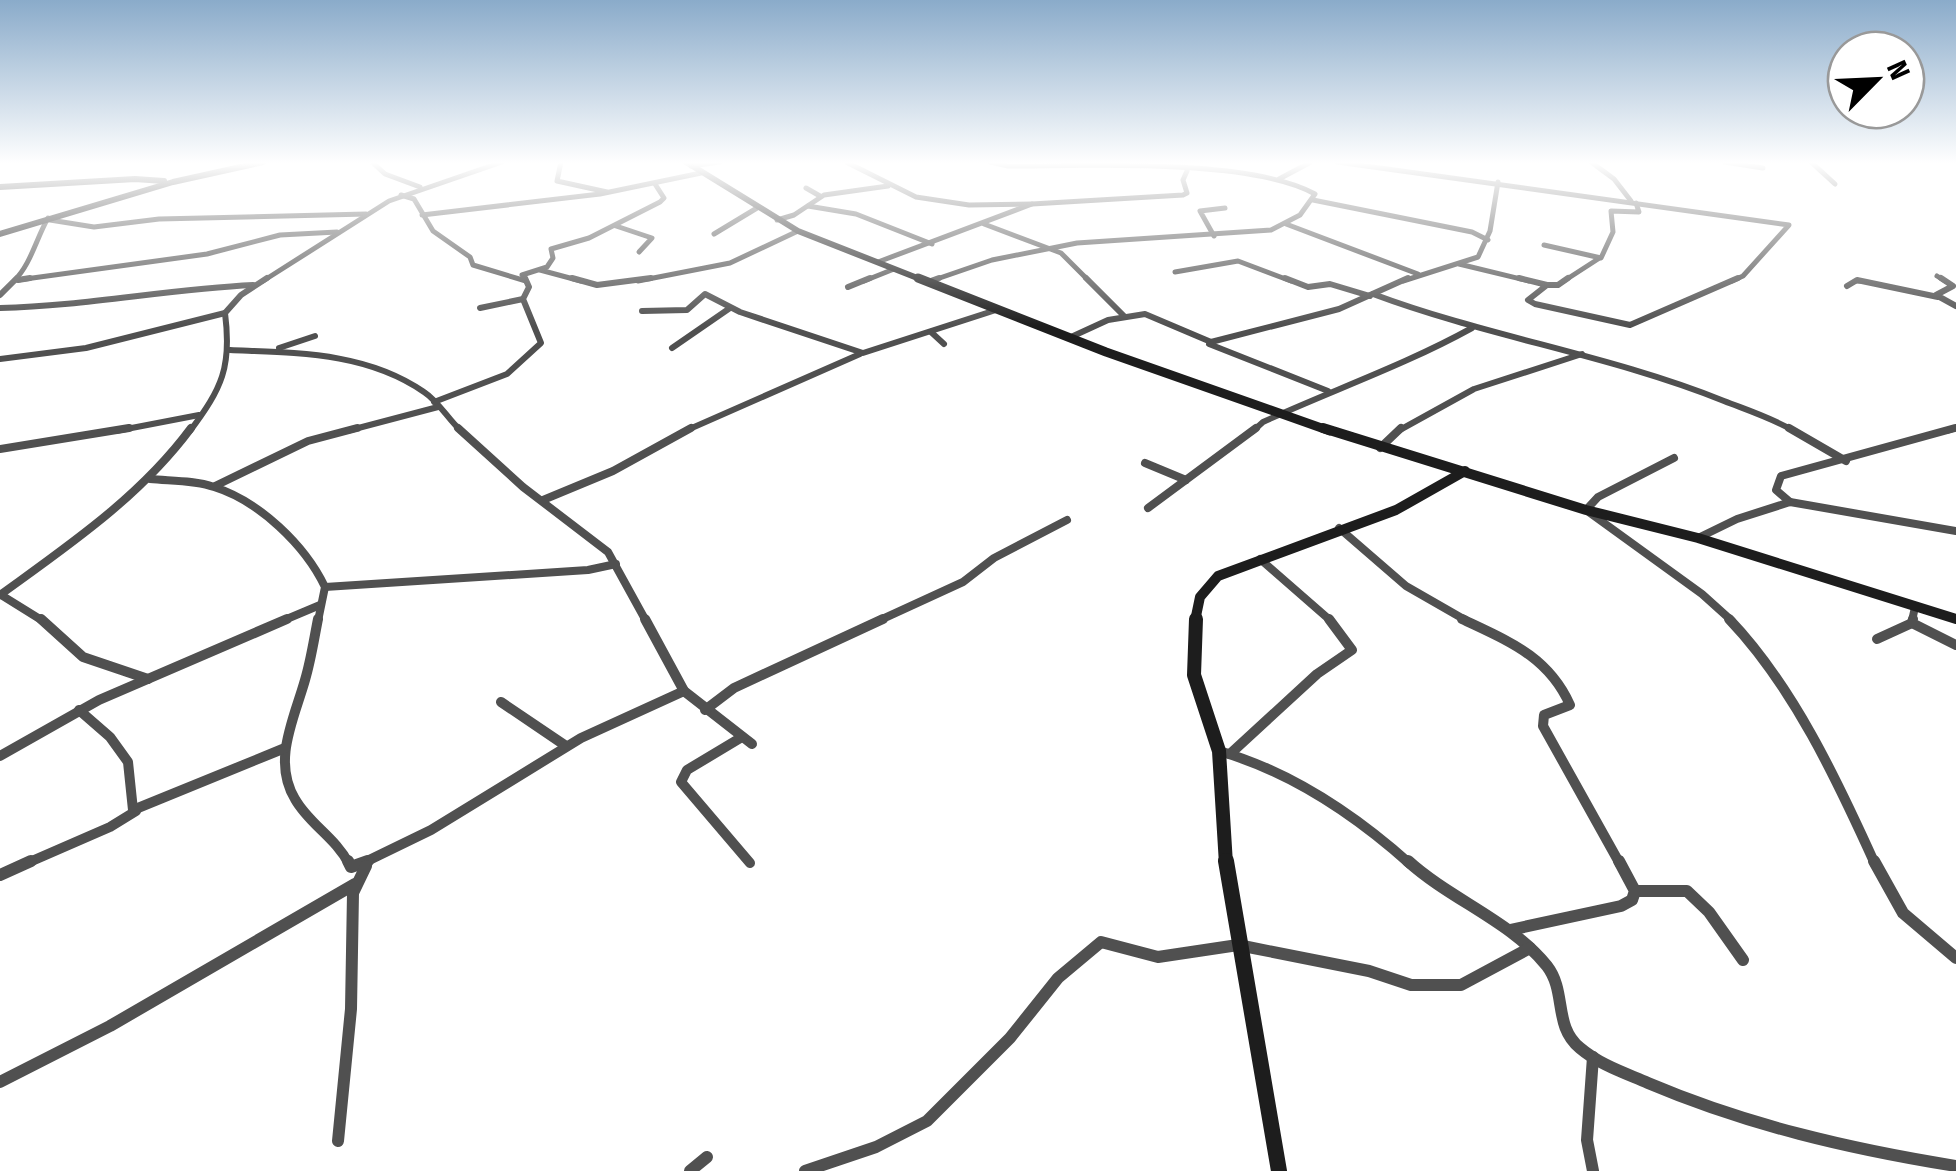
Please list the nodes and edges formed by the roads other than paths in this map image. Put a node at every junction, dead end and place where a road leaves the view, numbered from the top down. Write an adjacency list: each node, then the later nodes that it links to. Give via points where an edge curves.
1 (57, 217): 17 (main road)
2 (265, 217): 17 (street, via 94,227)
3 (364, 217): 25 (street)
4 (423, 217): 41 (street, via 473,265)
5 (633, 217): 23 (street)
6 (743, 217): 27 (street)
7 (771, 217): 18 (main road)
8 (784, 217): 18 (street)
9 (857, 217): 30 (street)
10 (1002, 217): 20 (street)
11 (1203, 217): 28 (street)
12 (1295, 217): 21 (street)
13 (1390, 217): 29 (street)
14 (1489, 217): 29 (street)
15 (1611, 217): 34 (street, via 1612,232)
16 (1726, 217): 46 (street, via 1789,226 1743,276 1630,324 1528,300)
17 (49, 219): 19 (main road); 43 (street)
18 (777, 220): 24 (main road)
19 (32, 223): 22 (main road); 26 (main road)
20 (984, 224): 30 (street); 32 (street)
21 (1286, 224): 28 (street); 40 (street)
22 (0, 226)
23 (616, 226): 33 (street, via 652,238); 38 (street, via 551,249 551,263)
24 (798, 230): 35 (main road); 38 (street, via 730,263 621,284 596,285)
25 (340, 232): 43 (street, via 280,234 207,254); 45 (street)
26 (0, 234)
27 (714, 234)
28 (1214, 236): 32 (street, via 1118,237)
29 (1483, 237): 36 (street, via 1478,257)
30 (932, 244): 35 (street)
31 (1544, 245): 34 (street)
32 (1052, 247): 44 (street); 60 (street)
33 (639, 252)
34 (1600, 258): 46 (street)
35 (878, 262): 37 (main road)
36 (1459, 264): 40 (street); 46 (street)
37 (894, 269): 44 (main road); 48 (street)
38 (540, 270): 41 (street)
39 (1176, 272): 49 (street, via 1238,260 1308,287 1330,284)
40 (1418, 274): 49 (street)
41 (522, 275): 52 (street, via 530,286)
42 (1937, 276): 51 (street, via 1953,286)
43 (18, 280): 50 (street)
44 (928, 282): 57 (main road)
45 (252, 285): 54 (street); 59 (street)
46 (1547, 285)
47 (1847, 286): 51 (street, via 1857,280)
48 (848, 287)
49 (1371, 295): 61 (street); 65 (street)
50 (0, 296)
51 (1938, 296): 53 (street)
52 (523, 299): 55 (street); 74 (street, via 541,343 534,354 504,376)
53 (1956, 306)
54 (0, 308)
55 (480, 308)
56 (730, 308): 58 (street, via 705,294 687,310); 67 (street); 70 (street)
57 (998, 309): 62 (street); 64 (main road)
58 (642, 311)
59 (225, 313): 68 (street); 72 (street, via 109,344)
60 (1125, 316): 64 (street); 65 (street, via 1151,315)
61 (1472, 328): 71 (street); 73 (street, via 1415,359)
62 (930, 332): 66 (street); 70 (street)
63 (315, 336): 69 (street)
64 (1071, 337): 75 (main road)
65 (1207, 343): 73 (street)
66 (944, 344)
67 (672, 348)
68 (230, 350): 69 (street); 76 (street, via 218,392)
69 (272, 351): 74 (street, via 322,353 361,364 415,386)
70 (863, 353): 87 (street)
71 (1585, 354): 78 (street, via 1507,374 1411,422); 81 (street, via 1758,414)
72 (0, 360)
73 (1328, 391): 75 (street)
74 (436, 404): 86 (street, via 308,440); 87 (street)
75 (1280, 414): 78 (main road); 85 (street)
76 (199, 415): 79 (street); 84 (street)
77 (1956, 428): 81 (street)
78 (1380, 448): 83 (main road)
79 (0, 449)
80 (1674, 458): 90 (street, via 1598,497)
81 (1846, 461): 88 (street, via 1781,476 1776,490)
82 (1145, 464): 85 (street)
83 (1466, 471): 90 (main road); 92 (main road, via 1396,510)
84 (150, 479): 86 (street); 98 (street)
85 (1186, 480): 89 (street)
86 (216, 486): 97 (street, via 287,535 313,562)
87 (544, 500): 96 (street)
88 (1790, 502): 93 (street); 94 (street)
89 (1148, 508)
90 (1586, 510): 94 (main road); 123 (street, via 1733,622 1804,727 1885,889 1912,926)
91 (1068, 520): 109 (street, via 962,582 734,688)
92 (1339, 528): 95 (main road); 119 (street, via 1361,552 1431,601 1516,642 1550,672 1570,705 1544,715 1542,726)
93 (1956, 531)
94 (1698, 538): 100 (main road)
95 (1258, 558): 112 (main road, via 1206,586 1194,628 1194,675); 112 (street, via 1327,616 1352,650)
96 (616, 564): 97 (street); 106 (street)
97 (325, 587): 99 (street)
98 (1, 595): 105 (street, via 35,614 83,656)
99 (320, 605): 105 (street); 111 (street)
100 (1915, 606): 101 (main road); 102 (street)
101 (1956, 618)
102 (1912, 622): 103 (street); 104 (street)
103 (1876, 639)
104 (1956, 645)
105 (148, 678): 108 (street)
106 (684, 690): 109 (street); 110 (street)
107 (501, 702): 110 (street)
108 (79, 710): 113 (street); 114 (street, via 126,757 130,808)
109 (705, 710): 115 (street, via 747,741 687,770 681,782)
110 (566, 746): 116 (street)
111 (285, 748): 114 (street); 116 (street, via 287,784 297,804 339,844 347,864)
112 (1224, 753): 120 (street, via 1346,812 1440,888); 121 (main road, via 1228,887)
113 (0, 756)
114 (138, 809): 117 (street)
115 (750, 863)
116 (367, 864): 118 (street)
117 (0, 875)
118 (355, 884): 126 (street); 127 (street)
119 (1635, 892): 120 (street, via 1621,906); 124 (street, via 1687,891)
120 (1510, 930): 122 (street)
121 (1238, 945): 122 (street, via 1411,985 1461,985); 131 (street, via 1158,957 1101,942 1058,978 1010,1038 927,1121); 132 (main road)
122 (1530, 948): 125 (street, via 1558,982 1558,1016 1566,1033)
123 (1956, 958)
124 (1743, 960)
125 (1593, 1057): 129 (street, via 1764,1125 1864,1152); 133 (street, via 1587,1140)
126 (0, 1082)
127 (338, 1141)
128 (707, 1158): 130 (street)
129 (1956, 1166)
130 (690, 1171)
131 (805, 1171)
132 (1278, 1171)
133 (1593, 1171)

